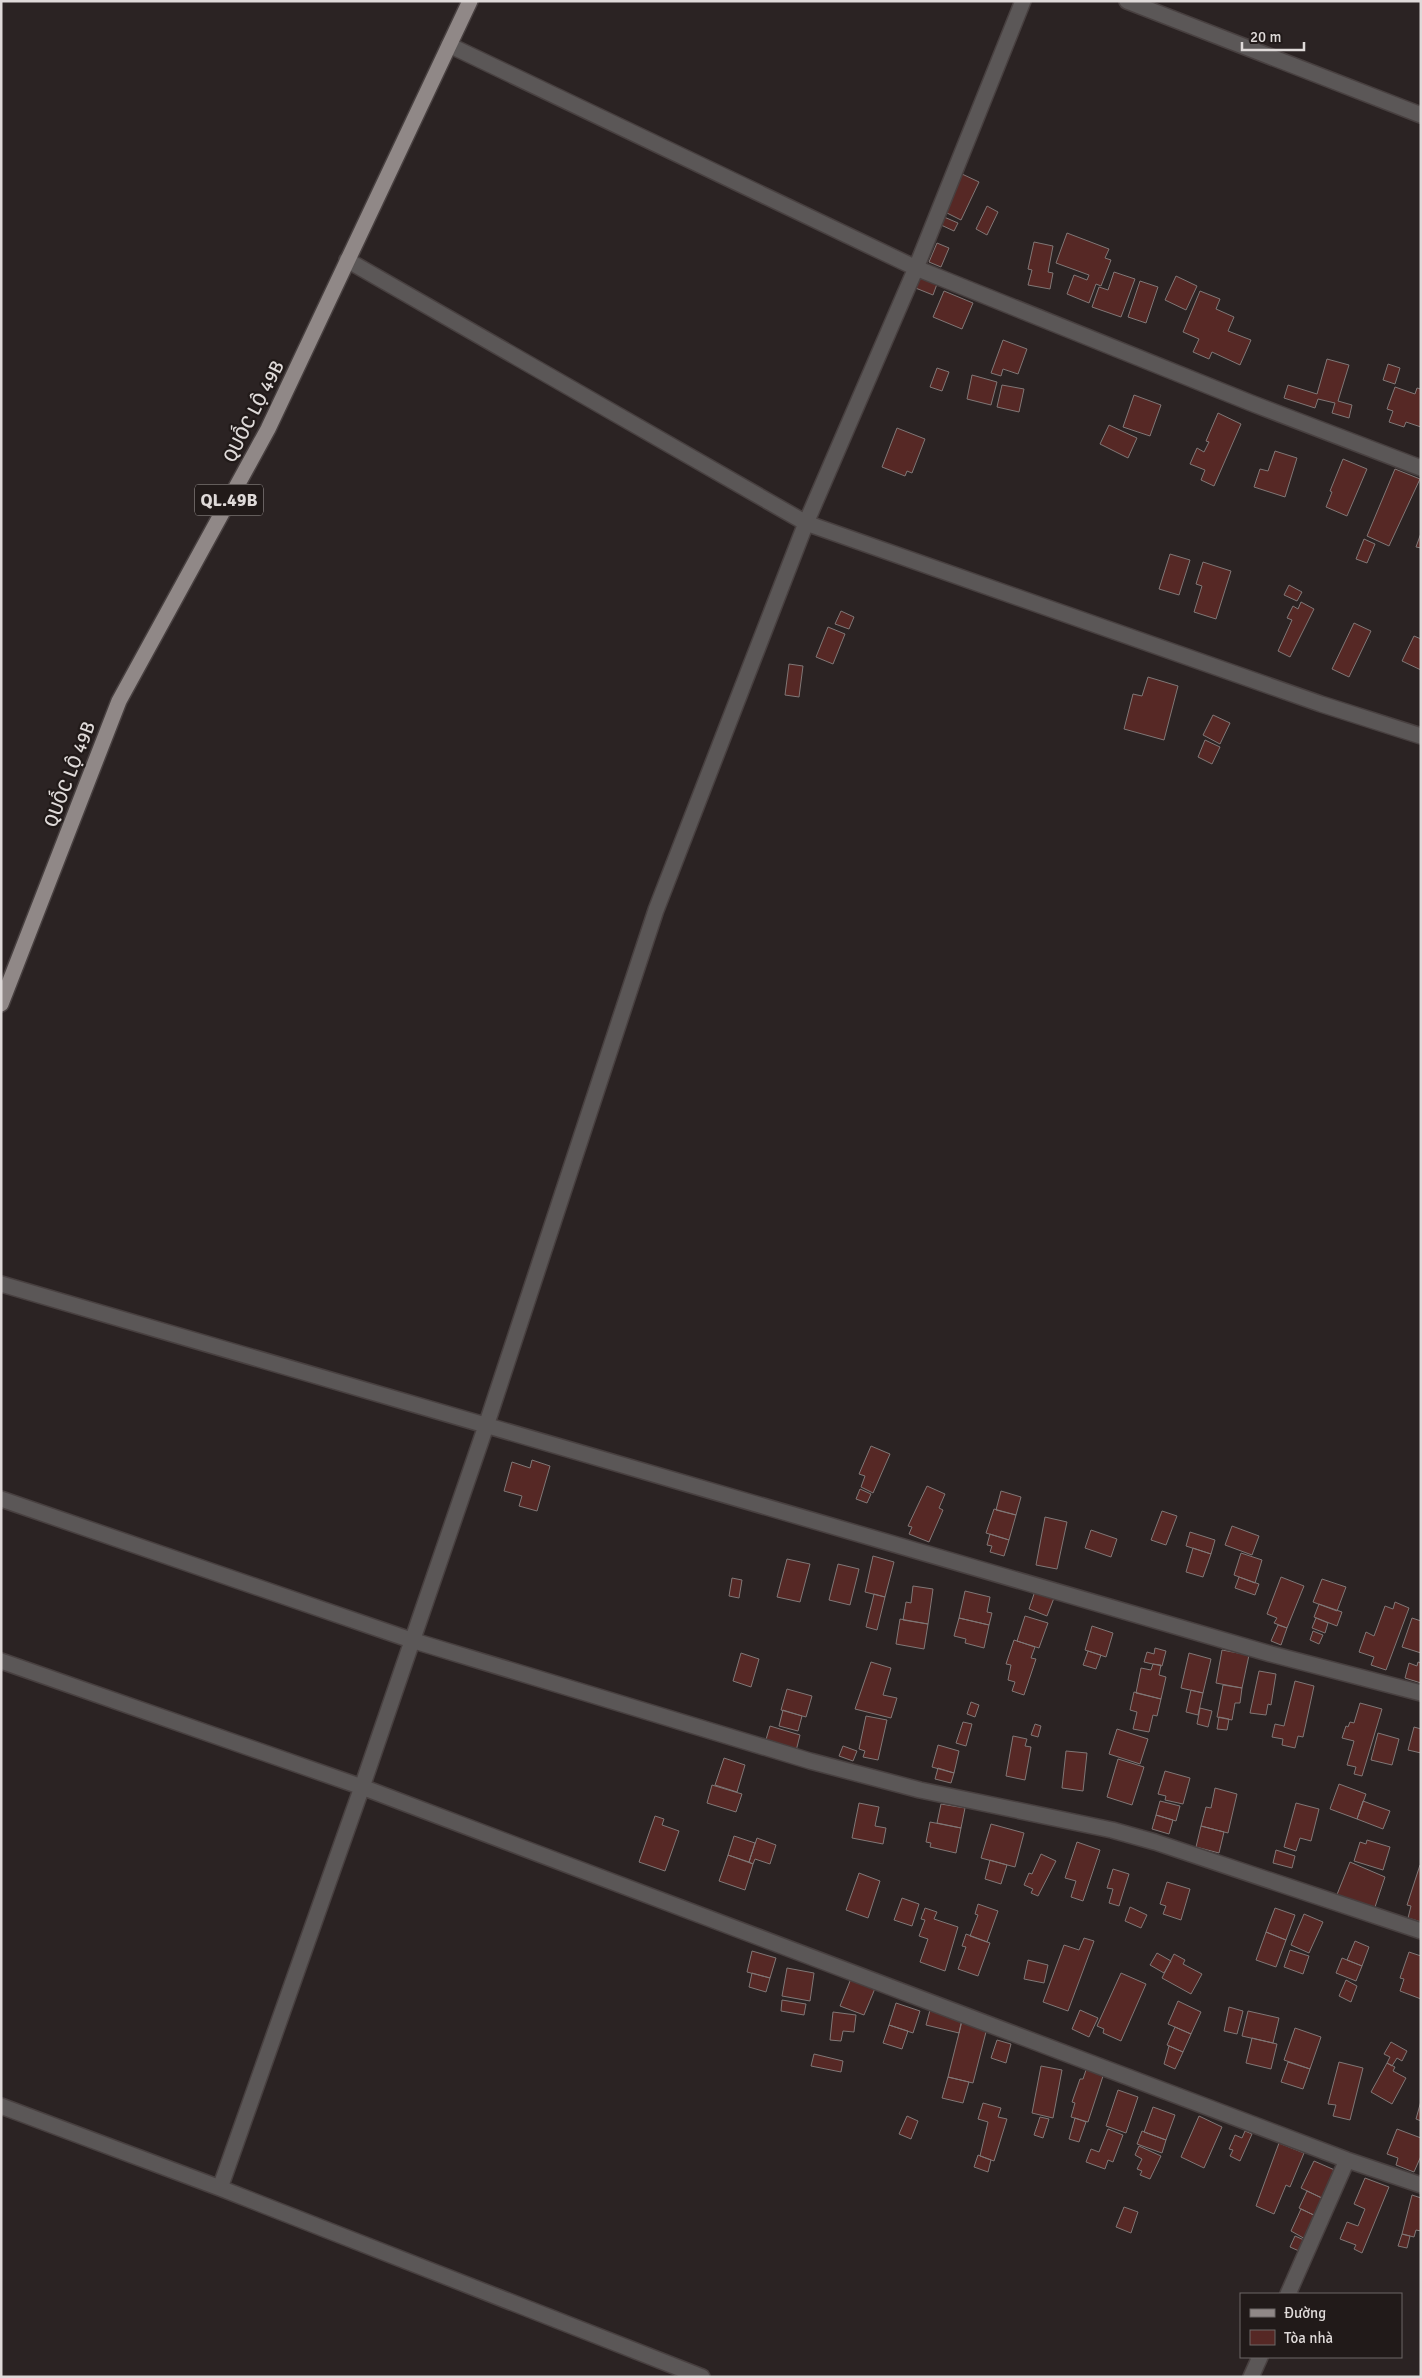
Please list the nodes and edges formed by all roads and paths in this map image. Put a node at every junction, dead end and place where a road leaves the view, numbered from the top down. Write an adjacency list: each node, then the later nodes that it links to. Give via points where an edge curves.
1 (1023, 1): 7 (street)
2 (1127, 1): 5 (street)
3 (469, 2): 4 (main road, QUỐC LỘ 49B / QL.49B)
4 (449, 45): 6 (main road, QUỐC LỘ 49B / QL.49B); 7 (street)
5 (1421, 115)
6 (347, 260): 9 (street); 11 (main road, QUỐC LỘ 49B / QL.49B, via 268,428 119,701)
7 (916, 268): 8 (street); 9 (street)
8 (1421, 468)
9 (806, 523): 10 (street); 13 (street, via 656,910)
10 (1421, 736)
11 (1, 1004)
12 (1, 1284): 13 (street)
13 (487, 1423): 15 (street); 17 (street, via 1271,1654)
14 (1, 1499): 15 (street)
15 (411, 1640): 18 (street); 19 (street, via 819,1764 1155,1842)
16 (1, 1661): 18 (street)
17 (1421, 1693)
18 (362, 1787): 21 (street); 23 (street)
19 (1421, 1931)
20 (1, 2106): 23 (street)
21 (1347, 2160): 22 (street); 24 (street)
22 (1421, 2185)
23 (220, 2188): 26 (street)
24 (1288, 2293)
25 (1260, 2358): 27 (street)
26 (702, 2377)
27 (1251, 2377)

